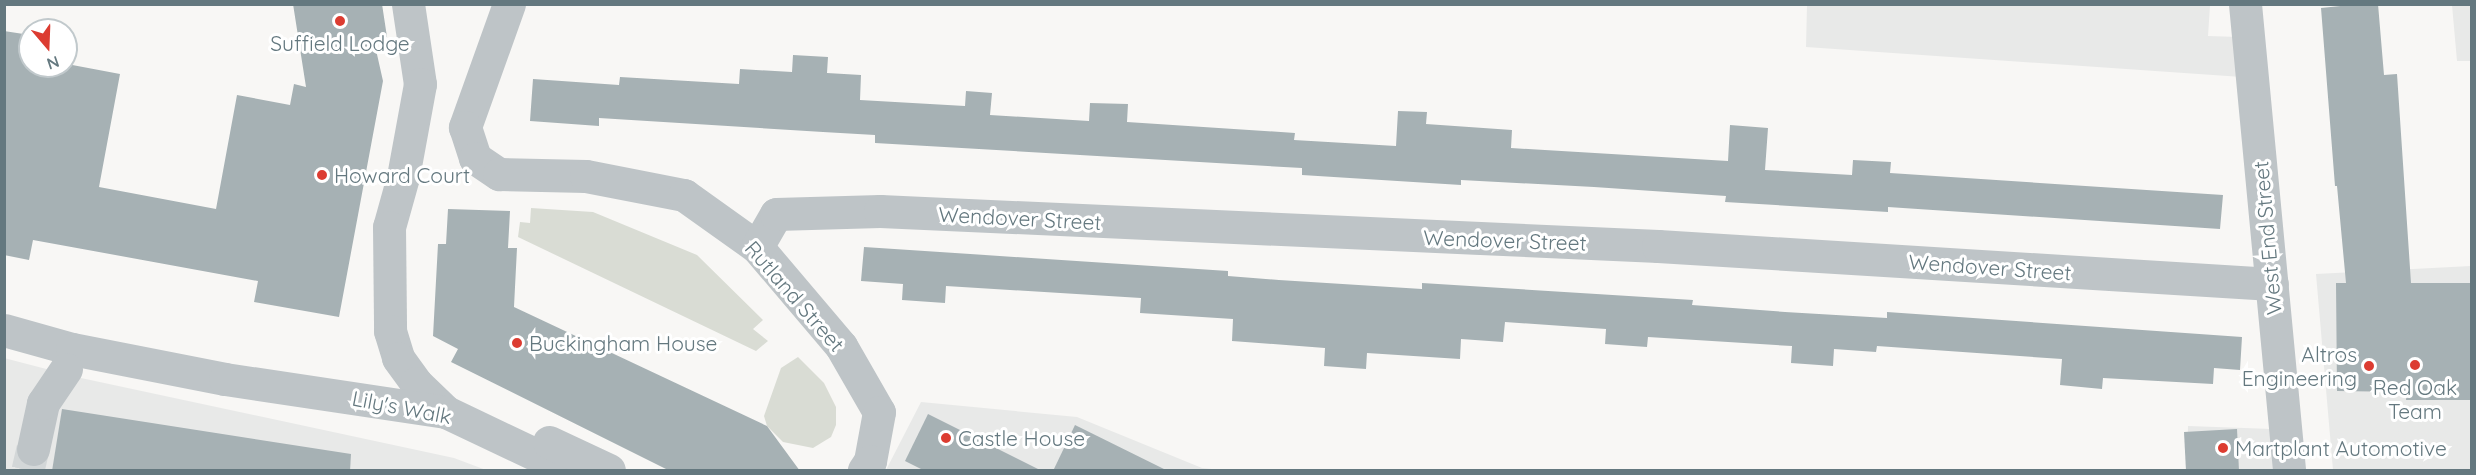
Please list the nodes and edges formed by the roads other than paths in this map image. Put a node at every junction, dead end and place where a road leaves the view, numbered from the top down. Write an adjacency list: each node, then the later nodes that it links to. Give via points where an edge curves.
1 (408, 4): 4 (street, via 420,84 403,177)
2 (509, 4): 5 (street, Rutland Street, via 465,127 475,158 499,174 586,176 684,195)
3 (2245, 4): 6 (street, West End Street)
4 (389, 227): 8 (street, via 390,331); 11 (street, via 413,363)
5 (757, 247): 6 (street, Wendover Street, via 776,214 880,211 1658,246); 15 (street, Rutland Street, via 841,346 879,412 870,461)
6 (2272, 284): 16 (street, West End Street)
7 (4, 330): 10 (street, Lily's Walk, via 72,350)
8 (398, 358): 10 (street, Lily's Walk, via 370,381); 11 (street, via 416,383)
9 (66, 369): 12 (street, via 43,403)
10 (225, 379): 11 (street, Lily's Walk)
11 (450, 404): 13 (street, Lily's Walk); 14 (street, Lily's Walk)
12 (33, 449)
13 (568, 471)
14 (609, 471)
15 (864, 471)
16 (2289, 471)

